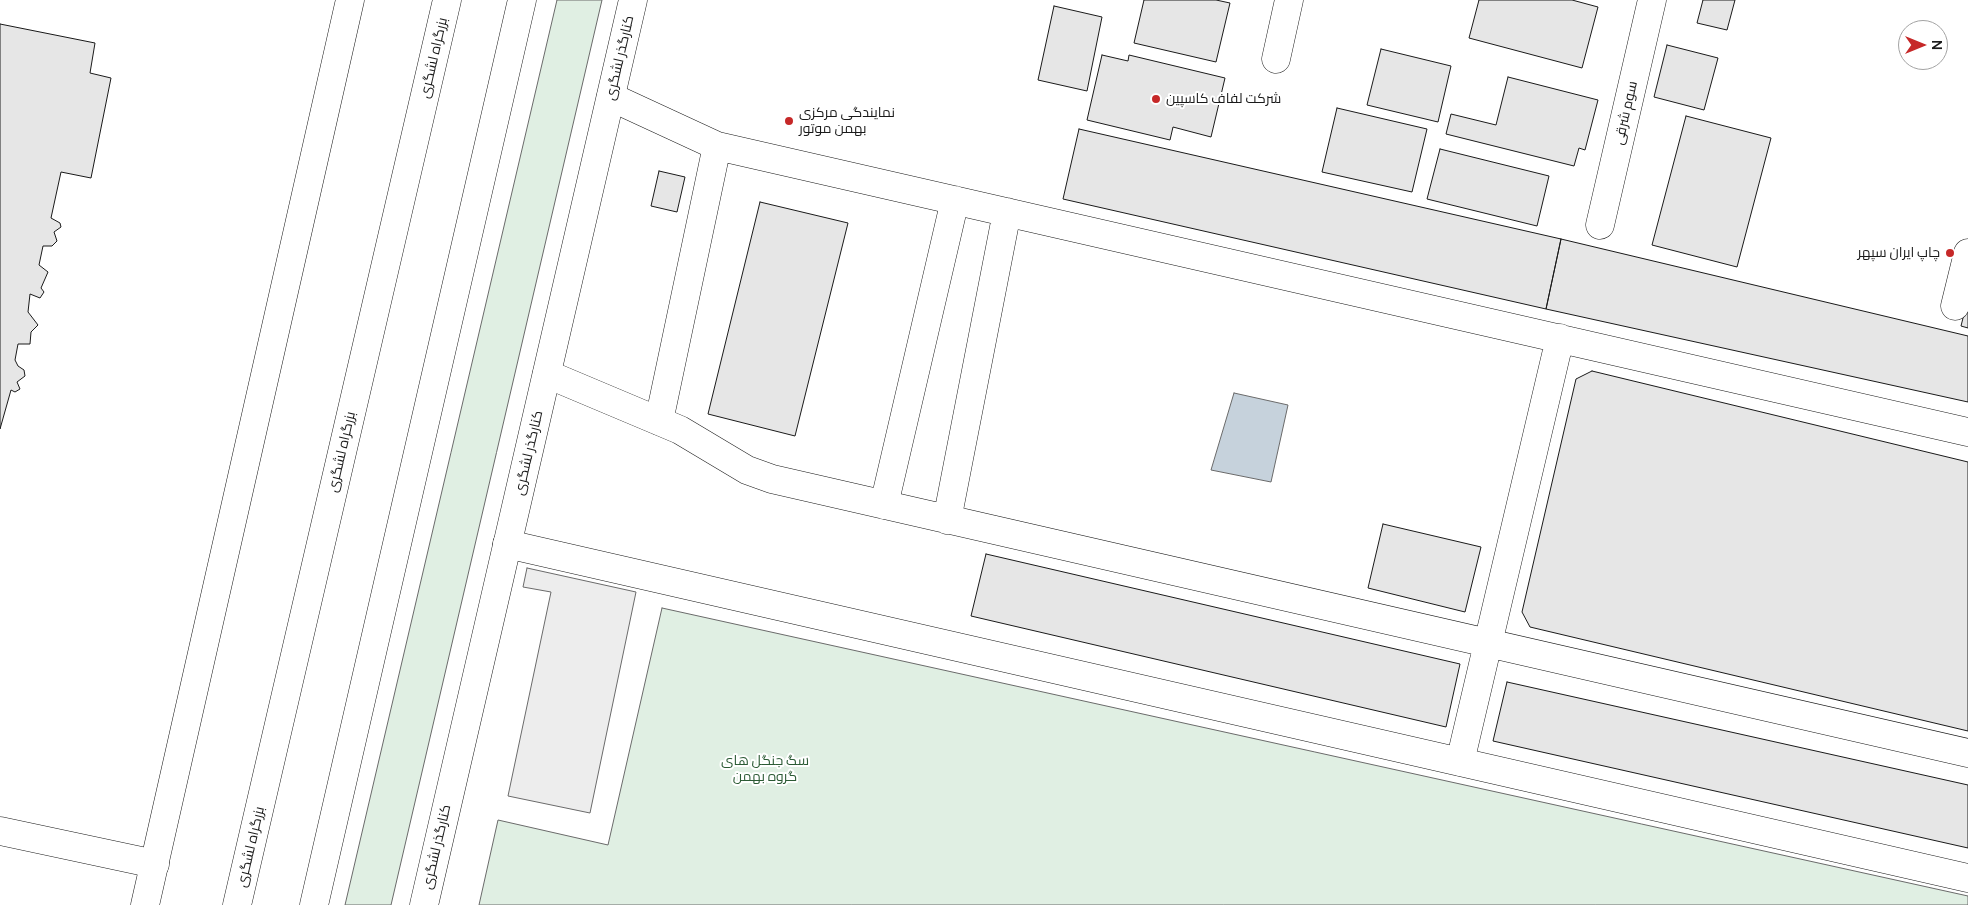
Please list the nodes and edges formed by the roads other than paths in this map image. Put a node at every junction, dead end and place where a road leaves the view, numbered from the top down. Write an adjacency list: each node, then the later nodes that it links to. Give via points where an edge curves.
1 (350, 0): 26 (main road)
2 (447, 0): 29 (main road, بزرگراه لشگری)
3 (522, 0): 30 (main road)
4 (633, 0): 8 (main road, کنارگذر لشگری)
5 (1290, 0): 7 (main road)
6 (1652, 0): 12 (main road, سوم شرقی)
7 (1276, 59)
8 (611, 97): 9 (main road); 16 (main road, کنارگذر لشگری)
9 (717, 146): 10 (main road); 17 (main road)
10 (955, 200): 11 (main road); 19 (main road)
11 (1007, 212): 15 (main road); 20 (main road)
12 (1600, 225)
13 (1968, 253): 14 (main road)
14 (1955, 306)
15 (1560, 338): 18 (main road); 22 (main road)
16 (547, 374): 17 (main road); 21 (main road, کنارگذر لشگری)
17 (659, 421): 19 (main road, via 712,447 747,470)
18 (1968, 432)
19 (884, 505): 20 (main road)
20 (947, 520): 22 (main road)
21 (508, 544): 24 (main road); 31 (main road, کنارگذر لشگری)
22 (1488, 643): 23 (main road); 24 (main road)
23 (1968, 753)
24 (1460, 762): 27 (main road)
25 (0, 831): 26 (main road)
26 (155, 864): 28 (main road)
27 (1968, 878)
28 (145, 905)
29 (237, 905)
30 (314, 905)
31 (424, 905)

